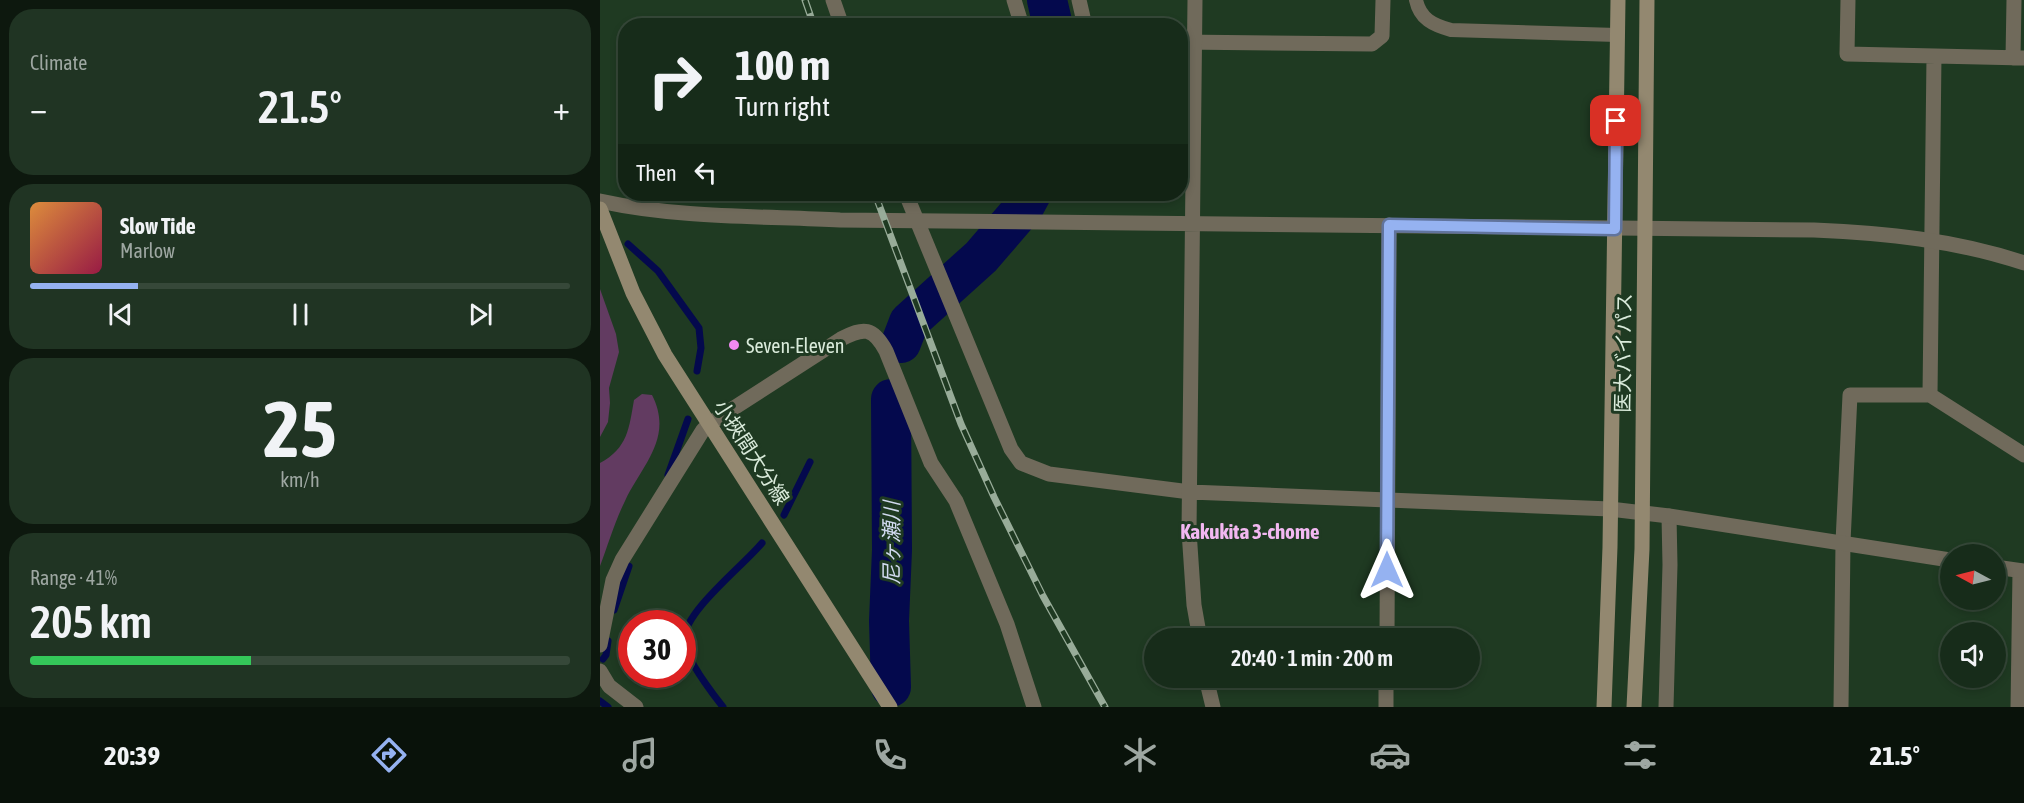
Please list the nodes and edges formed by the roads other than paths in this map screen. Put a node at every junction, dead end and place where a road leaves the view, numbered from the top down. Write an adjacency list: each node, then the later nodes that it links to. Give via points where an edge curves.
1 (833, 0): 11 (street)
2 (1014, 0): 12 (street)
3 (1079, 0): 13 (street)
4 (1195, 0): 15 (street)
5 (1383, 0): 15 (street, via 1382,36 1372,44)
6 (1416, 0): 14 (lane, via 1424,18 1434,26 1450,30)
7 (1618, 0): 14 (main road, 医大バイパス)
8 (1647, 0): 25 (main road, 医大バイパス)
9 (1848, 0): 16 (street, via 1847,54)
10 (2014, 0): 17 (street)
11 (839, 18)
12 (1020, 18)
13 (1083, 18)
14 (1617, 35): 24 (main road, 医大バイパス)
15 (1188, 42): 22 (street)
16 (1934, 56): 17 (street); 26 (street)
17 (2018, 58)
18 (600, 201): 21 (street, via 678,212)
19 (909, 201): 21 (street)
20 (600, 208): 29 (main road, 小挾間大分線, via 646,321)
21 (916, 220): 22 (street); 31 (street, via 1011,449 1021,463 1049,474)
22 (1193, 223): 23 (street); 31 (street)
23 (1389, 225): 24 (street); 32 (street)
24 (1615, 229): 25 (street); 33 (main road, 医大バイパス)
25 (1645, 229): 26 (street, via 1814,230); 34 (main road, 医大バイパス)
26 (1932, 240): 27 (street); 28 (street)
27 (2024, 263)
28 (1930, 395): 30 (street); 36 (street, via 1850,395)
29 (709, 424): 42 (street, via 613,580); 47 (main road, 小挾間大分線); 48 (street, via 841,339 863,330 875,334 886,351 931,463 956,501 1006,624)
30 (2024, 455)
31 (1190, 492): 32 (street); 40 (street)
32 (1388, 501): 33 (street); 41 (street)
33 (1610, 509): 34 (street); 51 (main road, 医大バイパス)
34 (1642, 513): 35 (street); 52 (main road, 医大バイパス)
35 (1669, 516): 36 (street); 53 (street)
36 (1843, 542): 37 (street); 54 (street)
37 (1940, 558)
38 (2006, 569): 39 (street)
39 (2022, 571): 55 (street)
40 (1198, 628)
41 (1387, 628)
42 (600, 645)
43 (600, 671): 46 (street, via 609,686)
44 (1208, 688): 49 (street)
45 (1386, 688): 50 (street)
46 (636, 707)
47 (890, 707)
48 (1034, 707)
49 (1213, 707)
50 (1386, 707)
51 (1604, 707)
52 (1634, 707)
53 (1666, 707)
54 (1841, 707)
55 (2018, 707)

